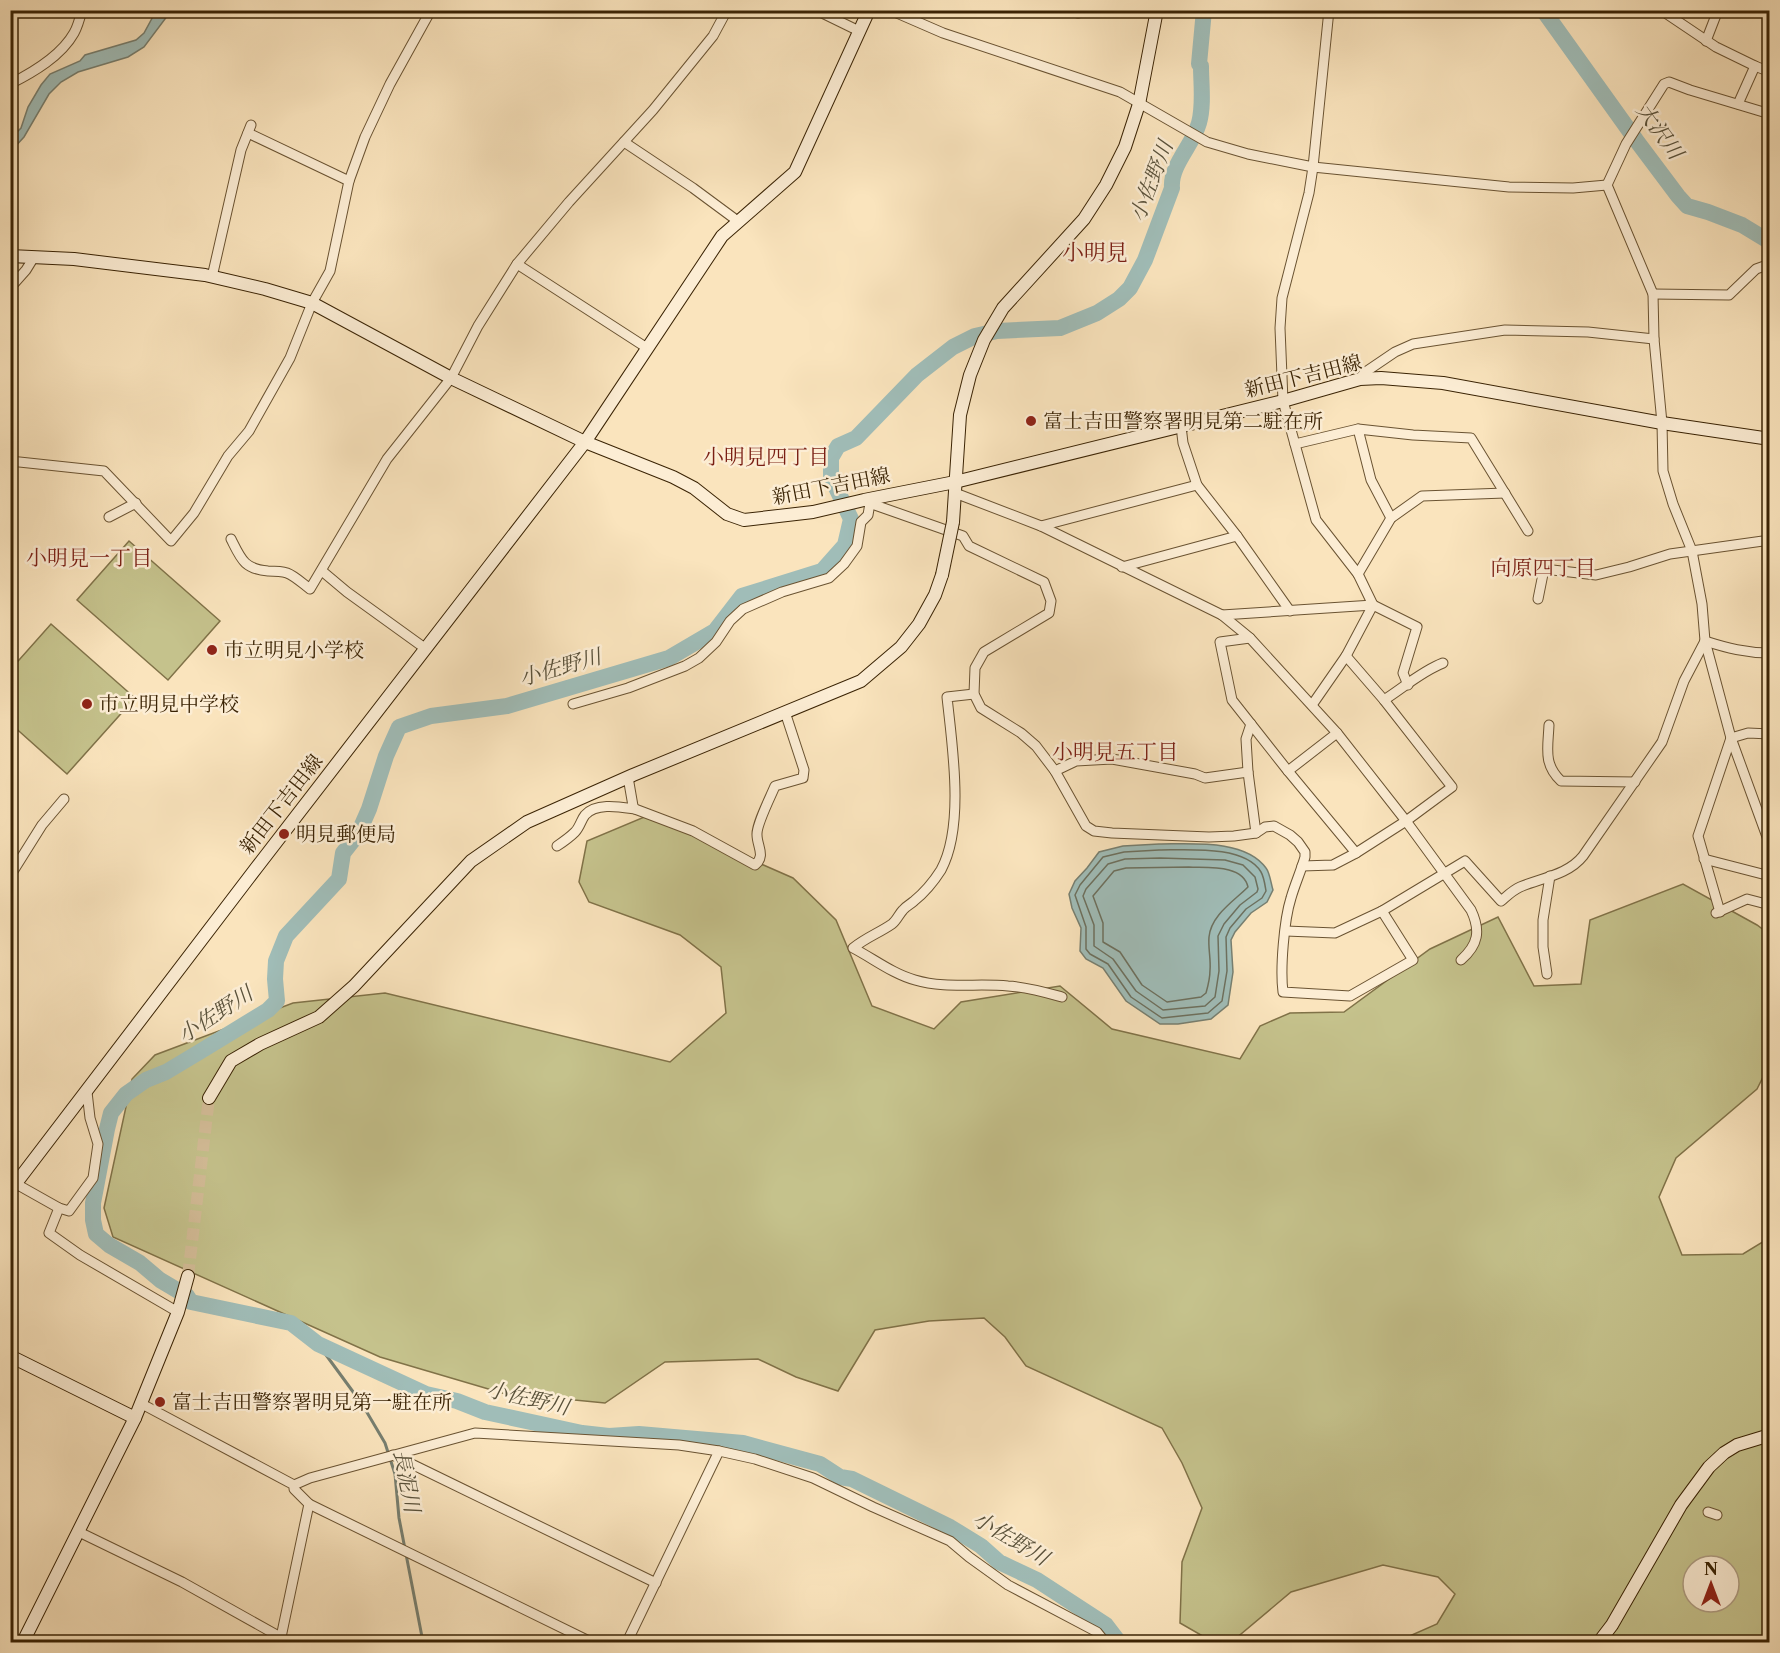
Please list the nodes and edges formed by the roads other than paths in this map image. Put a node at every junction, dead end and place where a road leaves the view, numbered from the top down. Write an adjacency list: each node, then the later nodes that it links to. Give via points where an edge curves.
1 (82, 10): 15 (street, via 67,45)
2 (431, 10): 21 (street, via 375,115)
3 (728, 10): 19 (street, via 713,36)
4 (816, 10): 11 (street)
5 (869, 10): 11 (main road, 新田下吉田線)
6 (890, 10): 16 (street, via 943,33 1120,92)
7 (1157, 10): 16 (main road)
8 (1329, 10): 20 (street)
9 (1661, 10): 12 (street)
10 (1718, 10): 12 (street)
11 (859, 31): 23 (main road, 新田下吉田線, via 795,172)
12 (1706, 40): 13 (street)
13 (1755, 66): 14 (street); 17 (street)
14 (1770, 72)
15 (10, 84)
16 (1139, 104): 20 (street, via 1207,142); 45 (main road, via 1125,147 1084,219 1003,308 984,340 960,415)
17 (1738, 104): 18 (street); 22 (street, via 1669,82 1664,84 1636,126)
18 (1770, 114)
19 (624, 142): 23 (street); 26 (street)
20 (1313, 167): 22 (street, via 1509,187); 36 (street, via 1282,298)
21 (349, 181): 28 (street, via 250,129 241,150); 31 (street, via 330,271)
22 (1607, 185): 30 (street)
23 (739, 222): 33 (main road, 新田下吉田線, via 722,236)
24 (10, 256): 25 (main road)
25 (34, 257): 28 (main road); 29 (street)
26 (517, 264): 33 (street); 34 (street)
27 (1770, 264): 30 (street, via 1756,269 1729,295)
28 (212, 277): 31 (main road)
29 (10, 288)
30 (1653, 294): 32 (street)
31 (312, 303): 34 (main road); 48 (street, via 290,358 249,431 171,542)
32 (1654, 339): 35 (street, via 1588,332 1505,330 1413,344 1395,352); 37 (street)
33 (647, 348): 41 (main road, 新田下吉田線)
34 (451, 378): 41 (main road); 58 (street, via 387,459)
35 (1360, 379): 36 (main road, 新田下吉田線); 37 (main road, 新田下吉田線, via 1443,383)
36 (1283, 401): 38 (main road, 新田下吉田線); 42 (street)
37 (1662, 423): 40 (main road, 新田下吉田線); 56 (street, via 1663,471)
38 (1181, 426): 44 (street); 45 (main road, 新田下吉田線)
39 (1358, 429): 42 (street); 46 (street, via 1471,438); 50 (street, via 1371,480)
40 (1770, 439)
41 (585, 442): 47 (main road, 新田下吉田線, via 684,482 728,514 744,520); 66 (main road, 新田下吉田線)
42 (1295, 444): 59 (street, via 1316,520)
43 (10, 461): 48 (street, via 104,471)
44 (1197, 485): 51 (street); 53 (street)
45 (955, 487): 47 (main road, 新田下吉田線); 51 (street); 75 (main road, bridge, via 942,575 919,624 901,647 861,681)
46 (1505, 493): 50 (street, via 1422,496); 52 (street)
47 (867, 501): 71 (street, via 963,536 969,546 1044,582 1051,601 1048,613 984,652 975,668); 73 (street, via 868,515 861,522 857,546 829,578 743,609 716,642 684,666)
48 (136, 503): 49 (street)
49 (109, 517)
50 (1391, 518): 59 (street)
51 (1041, 526): 57 (street)
52 (1528, 531)
53 (1237, 536): 57 (street); 62 (street)
54 (231, 539): 58 (street, via 240,557 255,570 291,574 310,589)
55 (1770, 540): 56 (street)
56 (1692, 551): 60 (street, via 1596,575 1544,569); 65 (street)
57 (1122, 567): 63 (street)
58 (322, 571): 66 (street)
59 (1358, 574): 61 (street)
60 (1538, 600)
61 (1373, 605): 62 (street); 68 (street); 70 (street, via 1418,627 1403,673)
62 (1290, 611): 63 (street)
63 (1222, 615): 64 (street)
64 (1250, 638): 74 (street); 76 (street, via 1220,642 1232,700)
65 (1705, 640): 67 (street, via 1728,649); 80 (street); 85 (street, via 1684,681 1662,742)
66 (426, 649): 105 (main road, 新田下吉田線)
67 (1770, 653)
68 (1346, 656): 72 (street); 74 (street)
69 (1443, 663): 70 (street, via 1429,668)
70 (1408, 685): 72 (street)
71 (974, 694): 81 (street, via 981,708 1025,736); 104 (street, via 947,697 954,779 947,857 934,880 894,923 853,948 917,981 1032,988)
72 (1384, 700): 88 (street, via 1452,787)
73 (573, 704)
74 (1312, 705): 78 (street)
75 (785, 712): 84 (main road); 87 (street, via 804,770 803,778 775,786 756,832 761,851 755,865 693,831)
76 (1251, 724): 82 (street); 83 (street, via 1246,739)
77 (1549, 725): 85 (street, via 1548,762 1561,781)
78 (1336, 733): 82 (street); 88 (street)
79 (1770, 735): 80 (street, via 1748,733)
80 (1731, 738): 90 (street); 93 (street, via 1698,836)
81 (1055, 771): 83 (street, via 1076,761 1112,759 1205,778); 89 (street, via 1086,826 1094,831 1209,837)
82 (1288, 771): 92 (street)
83 (1248, 772): 89 (street)
84 (628, 777): 87 (street); 106 (main road, via 527,822 471,861 354,986 319,1017 231,1061)
85 (1635, 782): 97 (street, via 1577,863)
86 (64, 800): 96 (street, via 42,825)
87 (635, 809): 91 (street, via 600,808 588,812 576,831)
88 (1406, 822): 92 (street); 95 (street)
89 (1256, 833): 94 (street, via 1274,826 1290,835 1305,852)
90 (1770, 845)
91 (556, 846)
92 (1356, 853): 94 (street, via 1333,865)
93 (1704, 859): 98 (street); 99 (street, via 1717,913 1747,899)
94 (1302, 866): 101 (street, via 1290,900)
95 (1443, 874): 97 (street, via 1466,861 1501,901 1518,888); 100 (street); 102 (street, via 1475,921 1475,944)
96 (10, 876)
97 (1550, 876): 103 (street, via 1543,920)
98 (1770, 876)
99 (1770, 905)
100 (1382, 911): 101 (street, via 1335,933); 101 (street, via 1413,960 1350,996 1283,992)
101 (1286, 931)
102 (1461, 960)
103 (1547, 974)
104 (1062, 997)
105 (87, 1092): 107 (main road, 新田下吉田線); 108 (street, via 98,1144 93,1178 69,1211)
106 (209, 1098)
107 (12, 1185): 108 (street)
108 (59, 1208): 110 (street, via 49,1233)
109 (187, 1281): 110 (main road)
110 (178, 1312): 112 (main road)
111 (10, 1356): 113 (main road)
112 (140, 1403): 113 (main road); 117 (street)
113 (135, 1418): 119 (main road)
114 (1770, 1435): 126 (main road, via 1737,1445 1709,1467 1681,1505)
115 (719, 1451): 116 (street, via 679,1445 475,1433); 120 (street); 125 (street, via 813,1478 950,1541 1008,1586 1097,1632)
116 (393, 1455): 117 (street); 120 (street)
117 (294, 1485): 118 (street)
118 (309, 1504): 121 (street); 123 (street)
119 (79, 1532): 121 (street, via 182,1582); 122 (main road)
120 (656, 1583): 124 (street)
121 (282, 1641)
122 (23, 1642)
123 (591, 1642)
124 (627, 1642)
125 (1105, 1642)
126 (1599, 1642)

